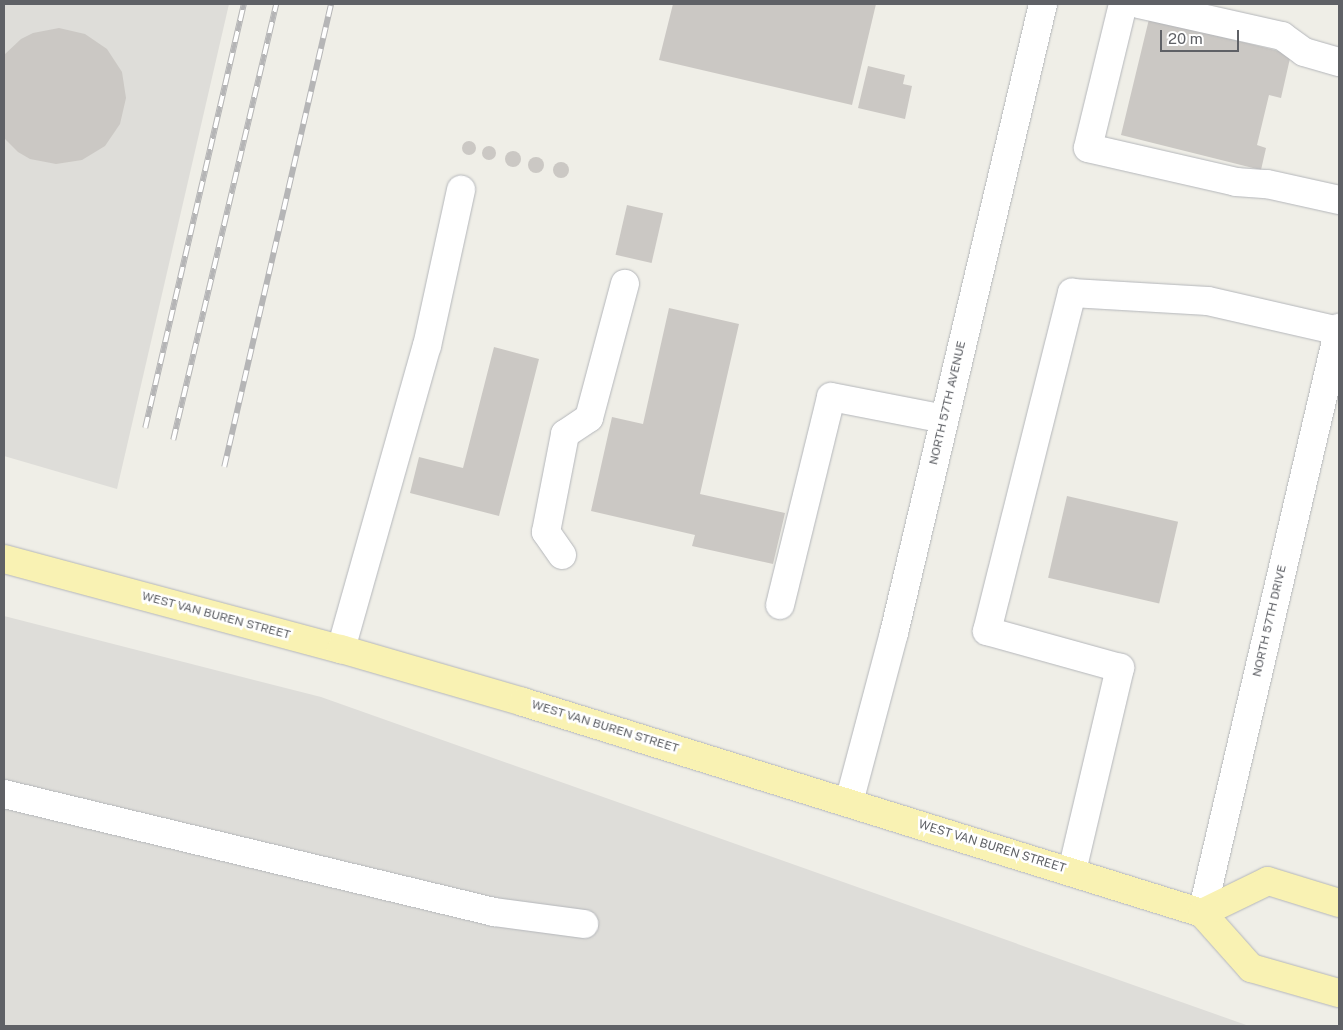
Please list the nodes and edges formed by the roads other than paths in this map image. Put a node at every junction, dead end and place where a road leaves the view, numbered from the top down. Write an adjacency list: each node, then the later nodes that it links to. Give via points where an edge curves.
1 (1042, 4): 9 (street, NORTH 57TH AVENUE)
2 (1123, 4): 6 (street, via 1088,148 1236,182 1267,184)
3 (1139, 4): 4 (street, via 1282,36 1304,52)
4 (1339, 62)
5 (461, 190): 13 (street, via 426,346)
6 (1339, 200)
7 (625, 284): 10 (street, via 589,418 565,434 546,532)
8 (1339, 330): 16 (street, via 1208,301 1072,293 987,631 1120,668); 18 (street, NORTH 57TH DRIVE)
9 (944, 419): 12 (street, via 831,397); 15 (street, NORTH 57TH AVENUE, via 894,633)
10 (562, 555)
11 (4, 559): 13 (main road, WEST VAN BUREN STREET)
12 (780, 605)
13 (341, 649): 15 (main road, WEST VAN BUREN STREET)
14 (4, 794): 19 (street, via 494,912)
15 (849, 802): 16 (main road, WEST VAN BUREN STREET)
16 (1072, 871): 18 (main road, WEST VAN BUREN STREET)
17 (1339, 903): 18 (main road, via 1268,881)
18 (1202, 913): 20 (main road, via 1251,968)
19 (584, 924)
20 (1339, 992)

